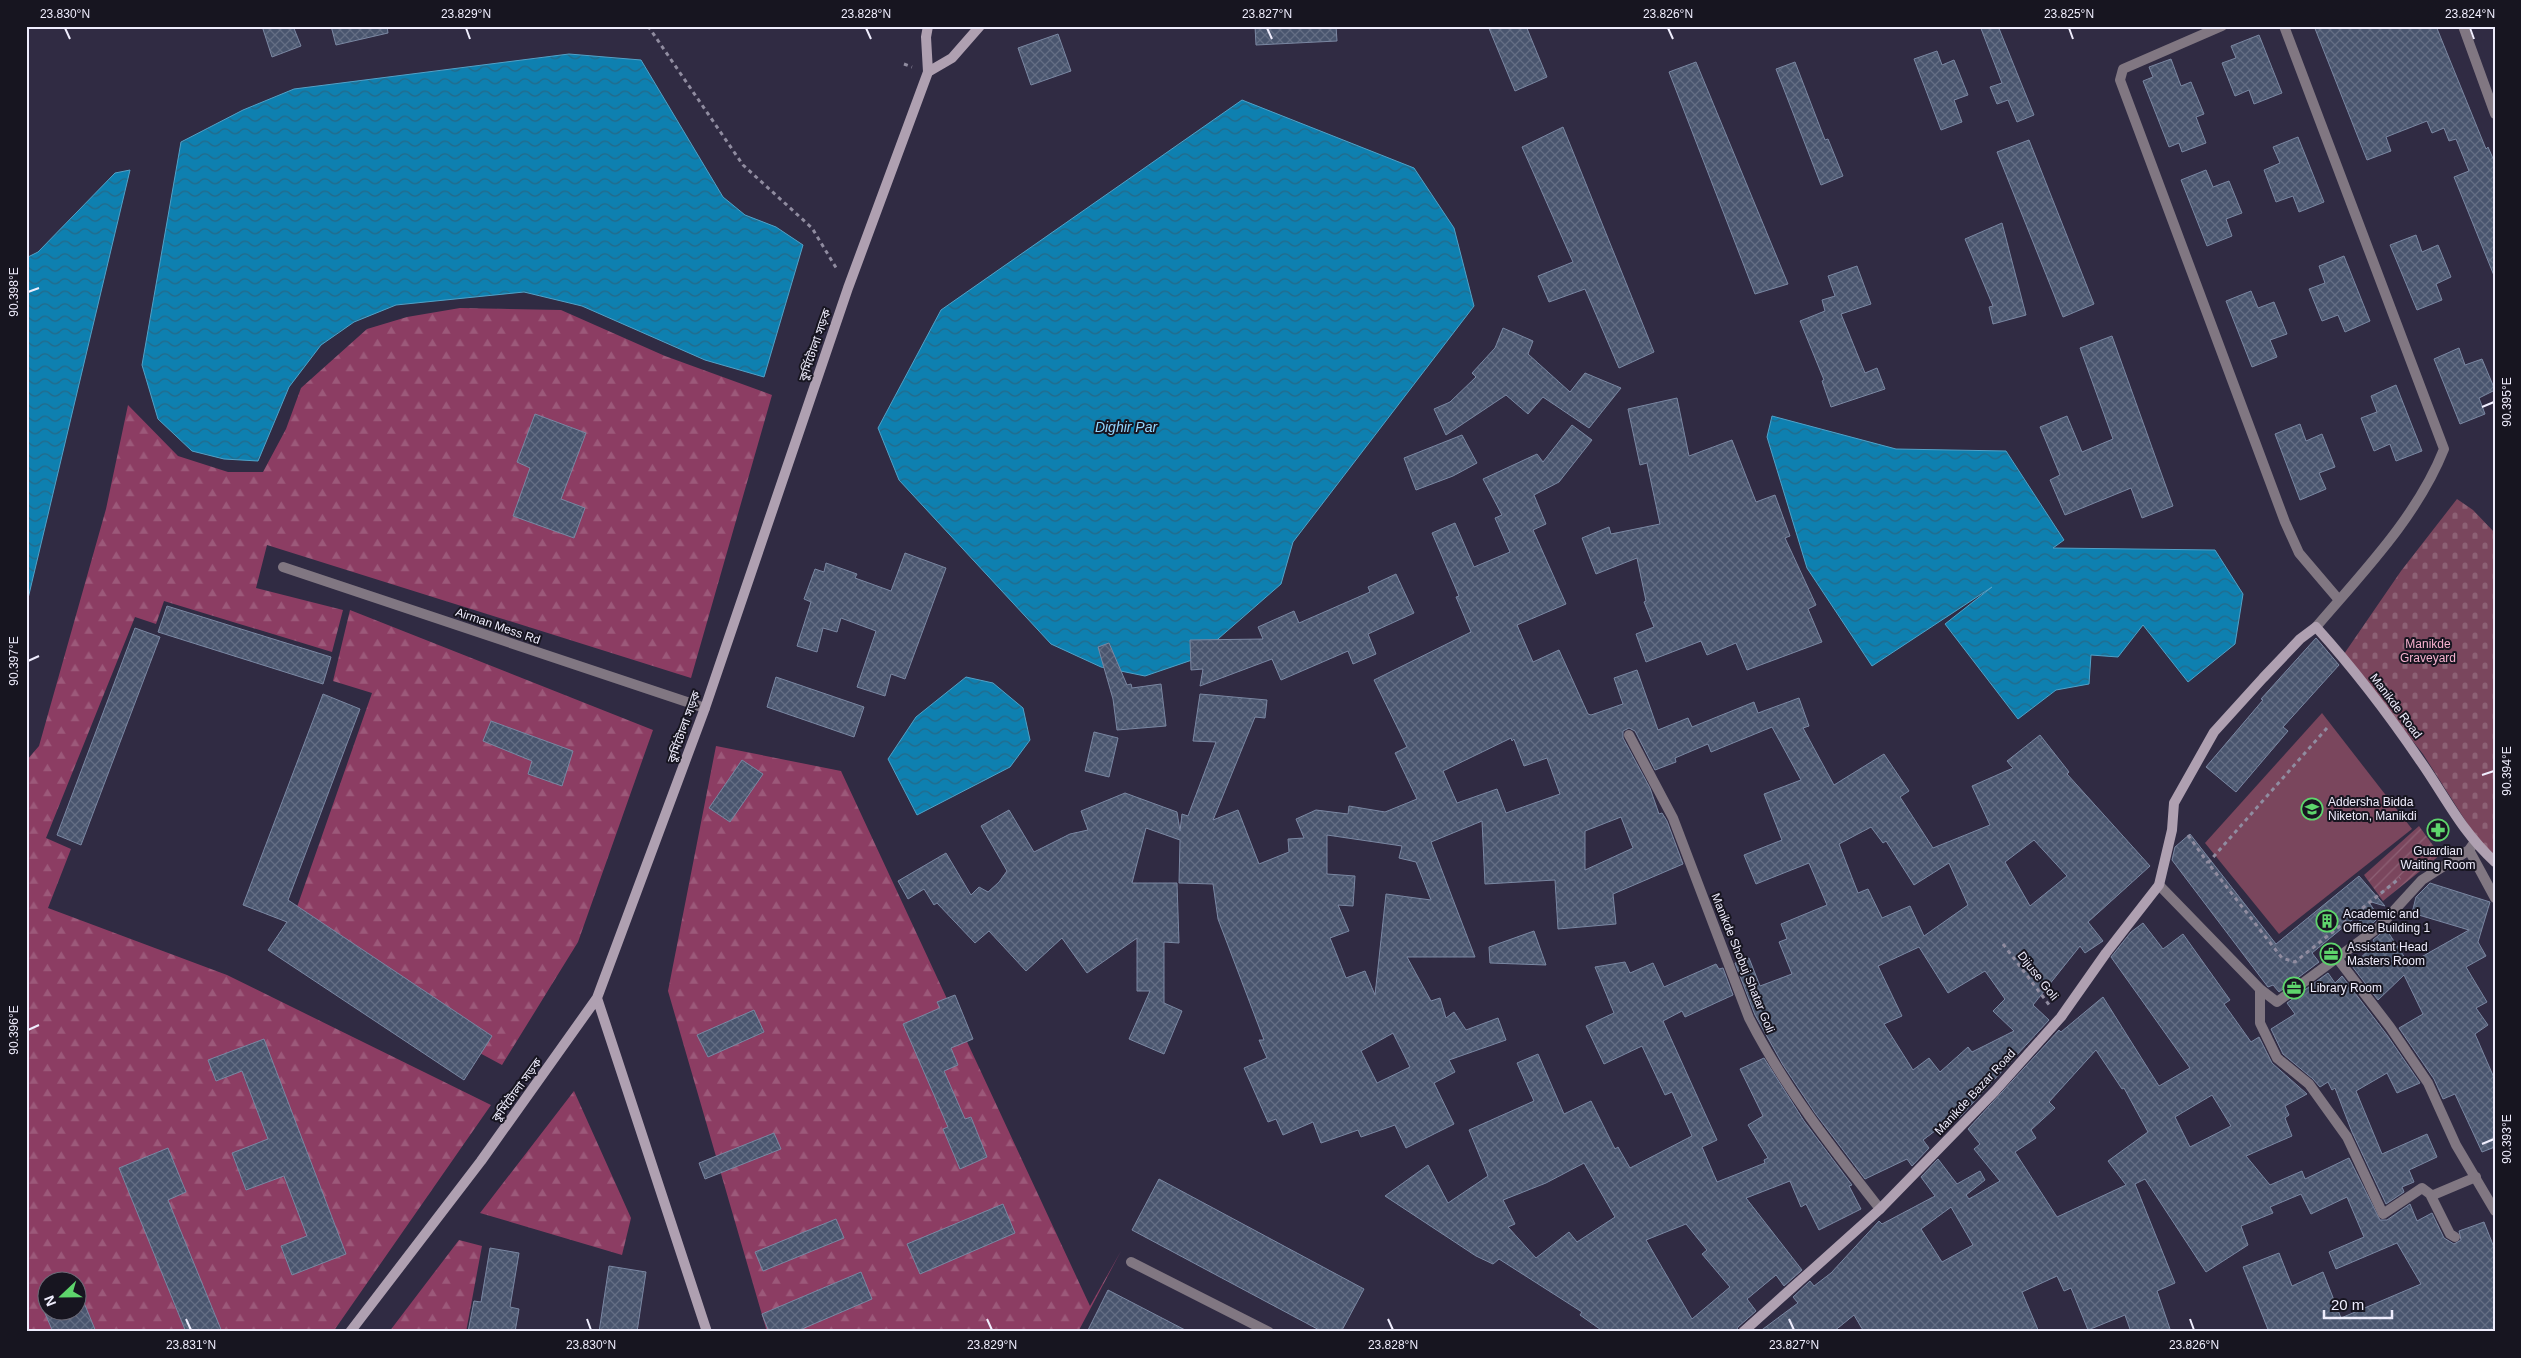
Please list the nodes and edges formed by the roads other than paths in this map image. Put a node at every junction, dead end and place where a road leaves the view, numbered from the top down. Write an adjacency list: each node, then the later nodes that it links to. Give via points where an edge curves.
1 (928, 26): 6 (street)
2 (980, 26): 6 (street, via 952,58)
3 (2222, 26): 9 (street, via 2123,69 2120,80 2285,522 2299,553)
4 (2284, 26): 9 (street, via 2444,449 2433,478 2384,547)
5 (2463, 26): 7 (street)
6 (928, 72): 11 (street, কুর্মিটোলা সড়ক, via 848,288)
7 (2495, 114)
8 (283, 566): 11 (street, Airman Mess Rd)
9 (2339, 600): 10 (street)
10 (2316, 627): 13 (street, Manikde Road, via 2342,656 2422,762); 15 (street, Manikde Bazar Road, via 2300,639 2214,732 2174,803 2172,830)
11 (705, 708): 19 (street, কুর্মিটোলা সড়ক)
12 (1629, 736): 22 (street, Manikde Shobuj Shatar Goli, via 1673,818 1749,1018 1762,1044 1801,1107)
13 (2471, 846): 14 (street, Manikde Road); 16 (street); 17 (street, via 2422,880 2379,927)
14 (2495, 862)
15 (2159, 885): 18 (street); 22 (street, Manikde Bazar Road, via 2061,1017)
16 (2495, 898)
17 (2337, 958): 18 (street, via 2277,1002); 20 (street, via 2428,1083 2456,1145)
18 (2260, 989): 21 (street, via 2260,1023 2277,1058 2309,1084 2347,1137 2383,1214 2422,1188)
19 (597, 998): 26 (street, কুর্মিটোলা সড়ক, via 481,1161); 27 (street)
20 (2478, 1180): 21 (street); 23 (street)
21 (2431, 1196): 24 (street, via 2450,1234)
22 (1880, 1209): 29 (street, Manikde Bazar Road)
23 (2495, 1211)
24 (2456, 1237)
25 (1131, 1262): 28 (street)
26 (350, 1332)
27 (707, 1332)
28 (1269, 1332)
29 (1743, 1332)

